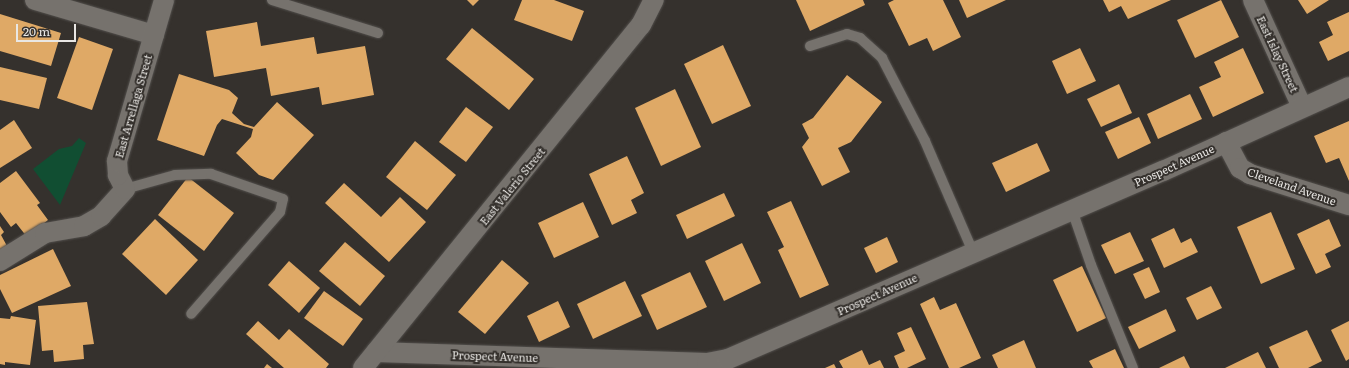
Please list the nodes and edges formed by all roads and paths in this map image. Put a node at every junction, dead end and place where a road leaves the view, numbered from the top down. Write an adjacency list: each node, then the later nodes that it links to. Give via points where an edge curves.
1 (35, 0): 7 (street)
2 (164, 0): 7 (street, East Arrellaga Street)
3 (272, 0): 6 (lane)
4 (654, 0): 18 (street, East Valerio Street, via 640,25)
5 (1253, 0): 10 (street, East Islay Street)
6 (378, 32)
7 (154, 35): 12 (street, East Arrellaga Street, via 117,161 118,175)
8 (810, 46): 15 (lane, via 847,34 860,38 882,58 925,141)
9 (1349, 87): 10 (street, Prospect Avenue)
10 (1302, 107): 11 (street, Prospect Avenue)
11 (1226, 142): 13 (street, Cleveland Avenue, via 1240,168 1250,174); 14 (street, Prospect Avenue)
12 (124, 189): 16 (street, via 101,216 90,223 45,233); 17 (lane, via 175,175 211,174 283,199 280,212)
13 (1349, 205)
14 (1072, 210): 15 (street, Prospect Avenue); 20 (lane, via 1124,349)
15 (973, 252): 18 (street, Prospect Avenue, via 728,359 707,363)
16 (0, 260)
17 (191, 314)
18 (376, 352): 19 (street, East Valerio Street)
19 (363, 368)
20 (1134, 368)

